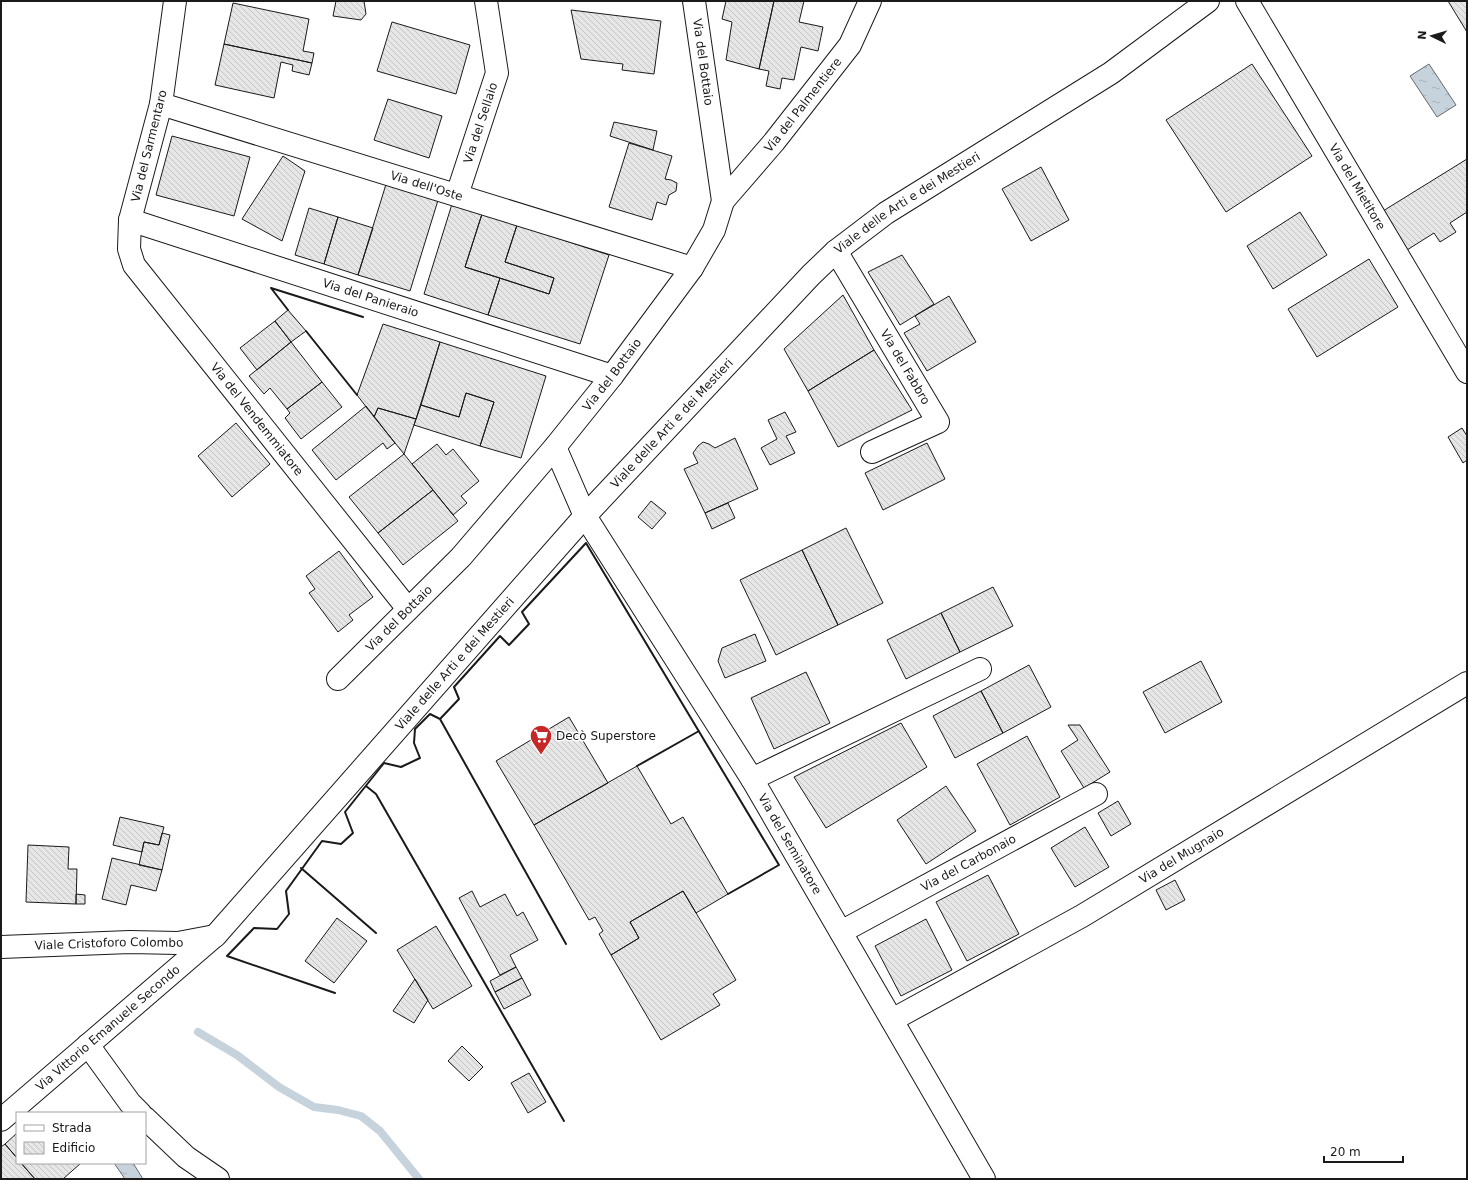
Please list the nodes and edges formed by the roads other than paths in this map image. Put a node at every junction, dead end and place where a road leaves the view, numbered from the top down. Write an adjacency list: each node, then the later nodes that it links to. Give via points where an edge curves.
1 (175, 1): 7 (street, Via del Sarmentaro)
2 (486, 1): 8 (street, Via del Sellaio, via 497,73)
3 (694, 1): 9 (street, Via del Bottaio)
4 (870, 1): 9 (street, Via del Palmentiere, via 850,45 774,142)
5 (1208, 1): 11 (street, Viale delle Arti e dei Mestieri, via 1111,73 886,213)
6 (1247, 1): 13 (street, Via del Mietitore)
7 (161, 104): 8 (street, Via dell'Oste); 10 (street, Via del Sarmentaro)
8 (457, 195): 12 (street, Via dell'Oste)
9 (723, 200): 12 (street, Via del Bottaio, via 714,230)
10 (130, 220): 14 (street, Via del Panieraio); 18 (street, Via del Vendemmiatore, via 129,249 134,265)
11 (836, 250): 16 (street, Via del Fabbro, via 938,422); 17 (street, Viale delle Arti e dei Mestieri)
12 (692, 268): 14 (street, Via del Bottaio)
13 (1467, 372)
14 (612, 376): 15 (street, Via del Bottaio)
15 (555, 448): 17 (street, Via del Seminatore); 18 (street, Via del Bottaio, via 461,557)
16 (872, 452)
17 (585, 516): 22 (street, Via del Seminatore); 25 (street, Viale delle Arti e dei Mestieri)
18 (408, 609): 20 (street, Via del Bottaio)
19 (980, 669): 22 (street)
20 (338, 678)
21 (1467, 683): 27 (street, Via del Mugnaio, via 1082,916)
22 (752, 779): 24 (street, Via del Seminatore)
23 (1096, 794): 24 (street, Via del Carbonaio)
24 (841, 932): 27 (street, Via del Seminatore)
25 (216, 935): 26 (street, Viale Cristoforo Colombo, via 178,943 130,942); 28 (street, Via Vittorio Emanuele Secondo)
26 (1, 947)
27 (892, 1020): 33 (street, Via del Seminatore)
28 (88, 1045): 29 (street); 31 (street, Via Vittorio Emanuele Secondo)
29 (139, 1112)
30 (146, 1119): 32 (street, via 186,1156)
31 (1, 1120)
32 (217, 1179)
33 (984, 1179)

